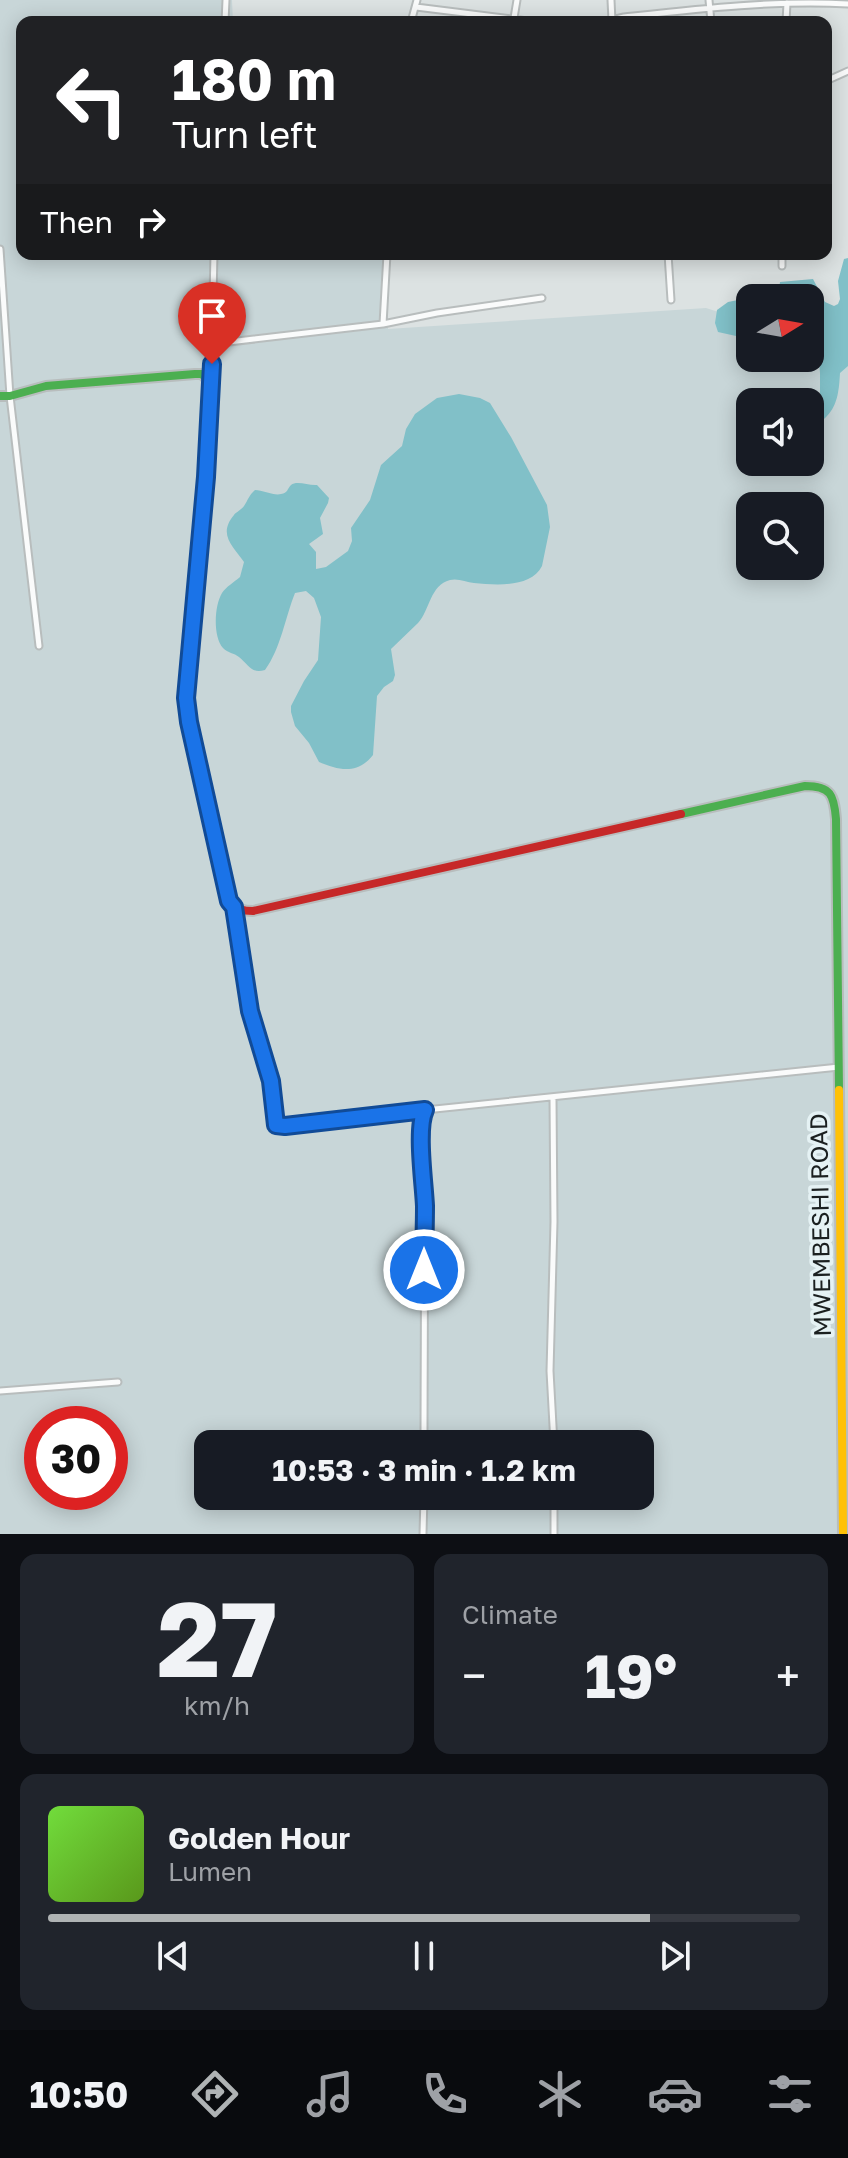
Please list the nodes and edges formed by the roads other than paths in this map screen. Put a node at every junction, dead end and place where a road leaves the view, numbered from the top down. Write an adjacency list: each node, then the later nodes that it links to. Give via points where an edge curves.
1 (709, 0): 6 (street)
2 (837, 2): 4 (street); 5 (street)
3 (416, 3): 7 (street)
4 (787, 3): 6 (street); 10 (street)
5 (848, 4)
6 (709, 9): 8 (street); 9 (street)
7 (484, 16)
8 (652, 16)
9 (710, 16)
10 (786, 16)
11 (0, 249): 23 (street)
12 (214, 260): 20 (street)
13 (387, 260): 19 (street)
14 (668, 260): 18 (street)
15 (782, 260): 16 (street)
16 (782, 266)
17 (542, 298): 19 (street)
18 (671, 300)
19 (383, 324): 20 (street)
20 (212, 344): 21 (street)
21 (211, 384): 23 (street, via 195,374 46,386); 25 (street, via 186,698)
22 (0, 396): 23 (street)
23 (10, 396): 24 (street)
24 (39, 646)
25 (234, 907): 27 (street, MWEMBESHI ROAD, via 244,912 270,908 816,786 824,787 835,801); 30 (street, via 276,1125)
26 (848, 923): 27 (street)
27 (836, 928): 28 (street, MWEMBESHI ROAD)
28 (839, 1067): 29 (street); 39 (street, MWEMBESHI ROAD)
29 (553, 1098): 30 (street); 34 (street)
30 (425, 1110): 33 (street)
31 (118, 1382): 32 (street)
32 (0, 1391)
33 (424, 1430)
34 (553, 1430)
35 (424, 1510): 37 (street)
36 (554, 1510): 38 (street)
37 (423, 1534)
38 (554, 1534)
39 (843, 1534)

